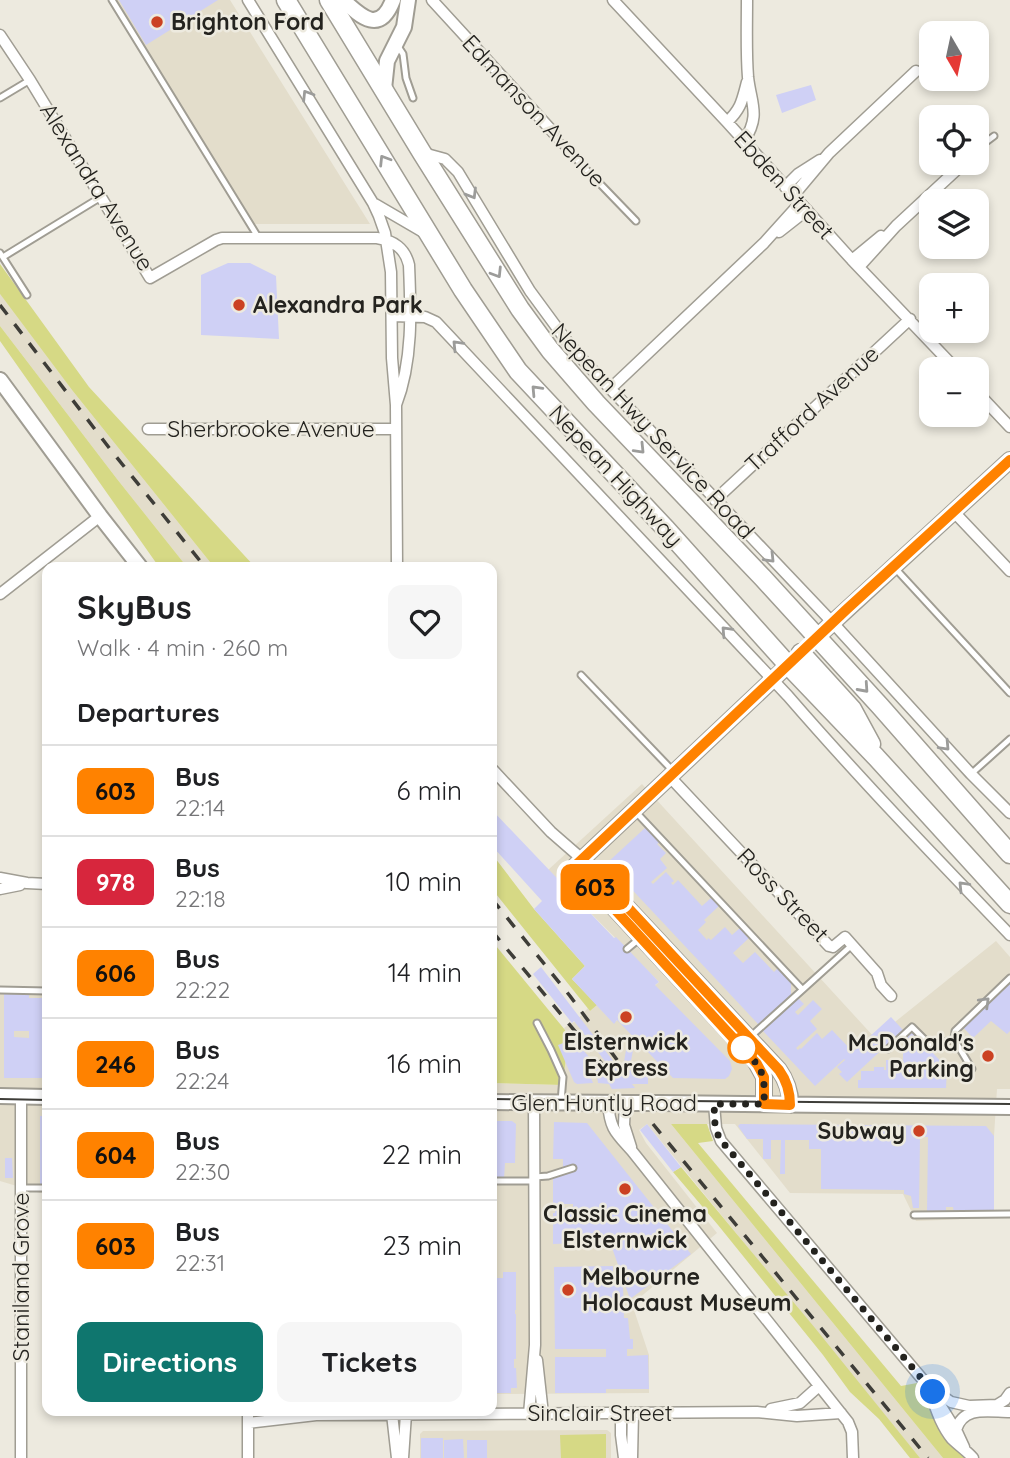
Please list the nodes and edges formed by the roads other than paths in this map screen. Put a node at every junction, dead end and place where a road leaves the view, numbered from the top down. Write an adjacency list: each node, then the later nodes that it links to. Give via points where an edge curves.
1 (112, 0): 32 (lane)
2 (248, 0): 29 (street, one-way to 2)
3 (286, 0): 33 (highway, Nepean Highway, one-way to 3)
4 (330, 0): 16 (highway, Nepean Highway)
5 (343, 0): 10 (street, via 360,16 372,20 384,16)
6 (408, 0): 12 (street)
7 (432, 0): 20 (street, Edmanson Avenue)
8 (613, 0): 19 (street, Ebden Street)
9 (747, 0): 14 (street)
10 (392, 2): 12 (street, via 390,29)
11 (0, 35): 15 (street, Alexandra Avenue)
12 (396, 43): 16 (street, via 387,61); 18 (lane)
13 (916, 71): 25 (street)
14 (748, 78): 19 (street, via 741,105); 23 (street, via 754,115)
15 (30, 80): 17 (lane); 28 (street, Alexandra Avenue)
16 (384, 89): 24 (highway, Nepean Highway)
17 (0, 98)
18 (413, 98)
19 (727, 122): 23 (street, Ebden Street)
20 (553, 132): 31 (lane, Edmanson Avenue)
21 (995, 136): 22 (lane)
22 (989, 140)
23 (744, 141): 27 (street, Ebden Street)
24 (422, 153): 43 (street, Nepean Hwy Service Road, one-way to 43, via 452,164 530,291); 59 (highway, Nepean Highway, one-way to 59, via 550,351)
25 (829, 153): 27 (street); 30 (street)
26 (951, 175): 36 (street, via 866,247)
27 (785, 187): 30 (street, Ebden Street)
28 (100, 197): 32 (street, Alexandra Avenue, via 150,278 219,239); 35 (lane)
29 (373, 202): 33 (street); 34 (street)
30 (800, 203): 36 (street, Ebden Street); 43 (street)
31 (636, 221)
32 (258, 237): 34 (street, Alexandra Avenue)
33 (432, 238): 60 (highway, Nepean Highway, one-way to 33, via 518,371)
34 (387, 240): 38 (street); 39 (street, via 407,259)
35 (1, 255): 37 (lane)
36 (855, 264): 40 (street, Ebden Street)
37 (27, 295)
38 (392, 316): 39 (street); 44 (street)
39 (409, 316): 44 (street, via 407,370); 62 (street, one-way to 39, via 436,322)
40 (910, 319): 41 (street, Ebden Street); 50 (street, Trafford Avenue)
41 (945, 357)
42 (0, 380): 52 (street)
43 (610, 389): 50 (street, Nepean Hwy Service Road)
44 (396, 405): 48 (street)
45 (989, 405): 46 (street)
46 (1010, 427)
47 (148, 429): 48 (street, Sherbrooke Avenue)
48 (395, 429): 54 (street)
49 (1010, 460): 51 (street)
50 (715, 500): 58 (street, Nepean Hwy Service Road, one-way to 58)
51 (954, 512): 55 (street); 56 (street)
52 (100, 516): 53 (street); 57 (street)
53 (136, 562)
54 (397, 562)
55 (894, 566): 58 (street); 63 (lane)
56 (1010, 571)
57 (0, 594)
58 (833, 623): 59 (street); 66 (street, one-way to 66)
59 (817, 637): 60 (highway); 70 (highway, Nepean Highway, one-way to 70)
60 (795, 659): 62 (street); 76 (highway, Nepean Highway, via 852,709 876,757)
61 (581, 675): 67 (lane)
62 (772, 681): 67 (street); 78 (street, one-way to 62)
63 (1010, 693)
64 (1010, 739): 66 (lane)
65 (497, 774): 71 (street)
66 (971, 774): 69 (street)
67 (672, 775): 68 (street); 79 (street, Ross Street, via 829,946 845,937)
68 (634, 810): 71 (street); 82 (lane)
69 (1010, 813)
70 (1010, 854)
71 (579, 862): 77 (street)
72 (0, 878): 73 (street)
73 (27, 883): 74 (street); 75 (street)
74 (42, 884)
75 (0, 889)
76 (1010, 904)
77 (638, 928): 80 (lane); 88 (street)
78 (1010, 935)
79 (852, 945): 82 (lane); 85 (street, Ross Street)
80 (627, 949)
81 (1010, 978): 87 (lane, one-way to 81, via 955,1031)
82 (802, 989): 88 (lane)
83 (0, 990): 84 (lane)
84 (42, 991)
85 (891, 996)
86 (537, 1023): 96 (lane, via 563,1077)
87 (954, 1039): 89 (lane, via 931,1046 912,1027); 90 (lane)
88 (745, 1042): 100 (street, via 763,1075); 101 (street, via 783,1076)
89 (888, 1049)
90 (972, 1069)
91 (0, 1096): 92 (street)
92 (21, 1097): 93 (street); 107 (street, Staniland Grove)
93 (42, 1097)
94 (497, 1102): 95 (street, Glen Huntly Road)
95 (534, 1102): 96 (street, Glen Huntly Road); 105 (street)
96 (561, 1102): 97 (street, Glen Huntly Road)
97 (608, 1103): 98 (street, Glen Huntly Road); 103 (street, via 612,1128)
98 (626, 1103): 99 (street, Glen Huntly Road, bridge); 103 (street, via 624,1125)
99 (714, 1104): 100 (street, Glen Huntly Road); 113 (street, via 721,1141)
100 (764, 1104): 101 (street, Glen Huntly Road)
101 (790, 1105): 102 (street, Glen Huntly Road)
102 (1010, 1107)
103 (632, 1151): 112 (street)
104 (572, 1168): 105 (lane)
105 (535, 1179): 106 (lane); 111 (street)
106 (497, 1181)
107 (21, 1188): 108 (lane); 130 (street, Staniland Grove)
108 (42, 1188)
109 (1010, 1214): 110 (lane)
110 (914, 1215)
111 (535, 1345): 121 (street); 122 (street)
112 (819, 1387): 115 (street, Sinclair Street, via 800,1403); 119 (street)
113 (929, 1387): 114 (street, via 951,1402 969,1406 1000,1404); 128 (street); 129 (street, via 943,1425)
114 (1010, 1393)
115 (757, 1412): 118 (street, Sinclair Street); 119 (street, Sinclair Street, via 797,1416)
116 (1010, 1412): 128 (street, via 968,1414)
117 (621, 1413): 118 (street, Sinclair Street); 122 (street, Sinclair Street); 134 (street)
118 (633, 1413): 135 (street)
119 (841, 1413): 136 (street, via 851,1427)
120 (497, 1414): 121 (street, Sinclair Street)
121 (529, 1414): 122 (street, Sinclair Street)
122 (543, 1414)
123 (248, 1416): 127 (street)
124 (308, 1416): 127 (street, Sinclair Street)
125 (392, 1416): 132 (street)
126 (406, 1416): 133 (street)
127 (248, 1423): 131 (street)
128 (956, 1430): 129 (street)
129 (964, 1447): 137 (street)
130 (21, 1458)
131 (248, 1458)
132 (397, 1458)
133 (403, 1458)
134 (624, 1458)
135 (632, 1458)
136 (853, 1458)
137 (973, 1458)

